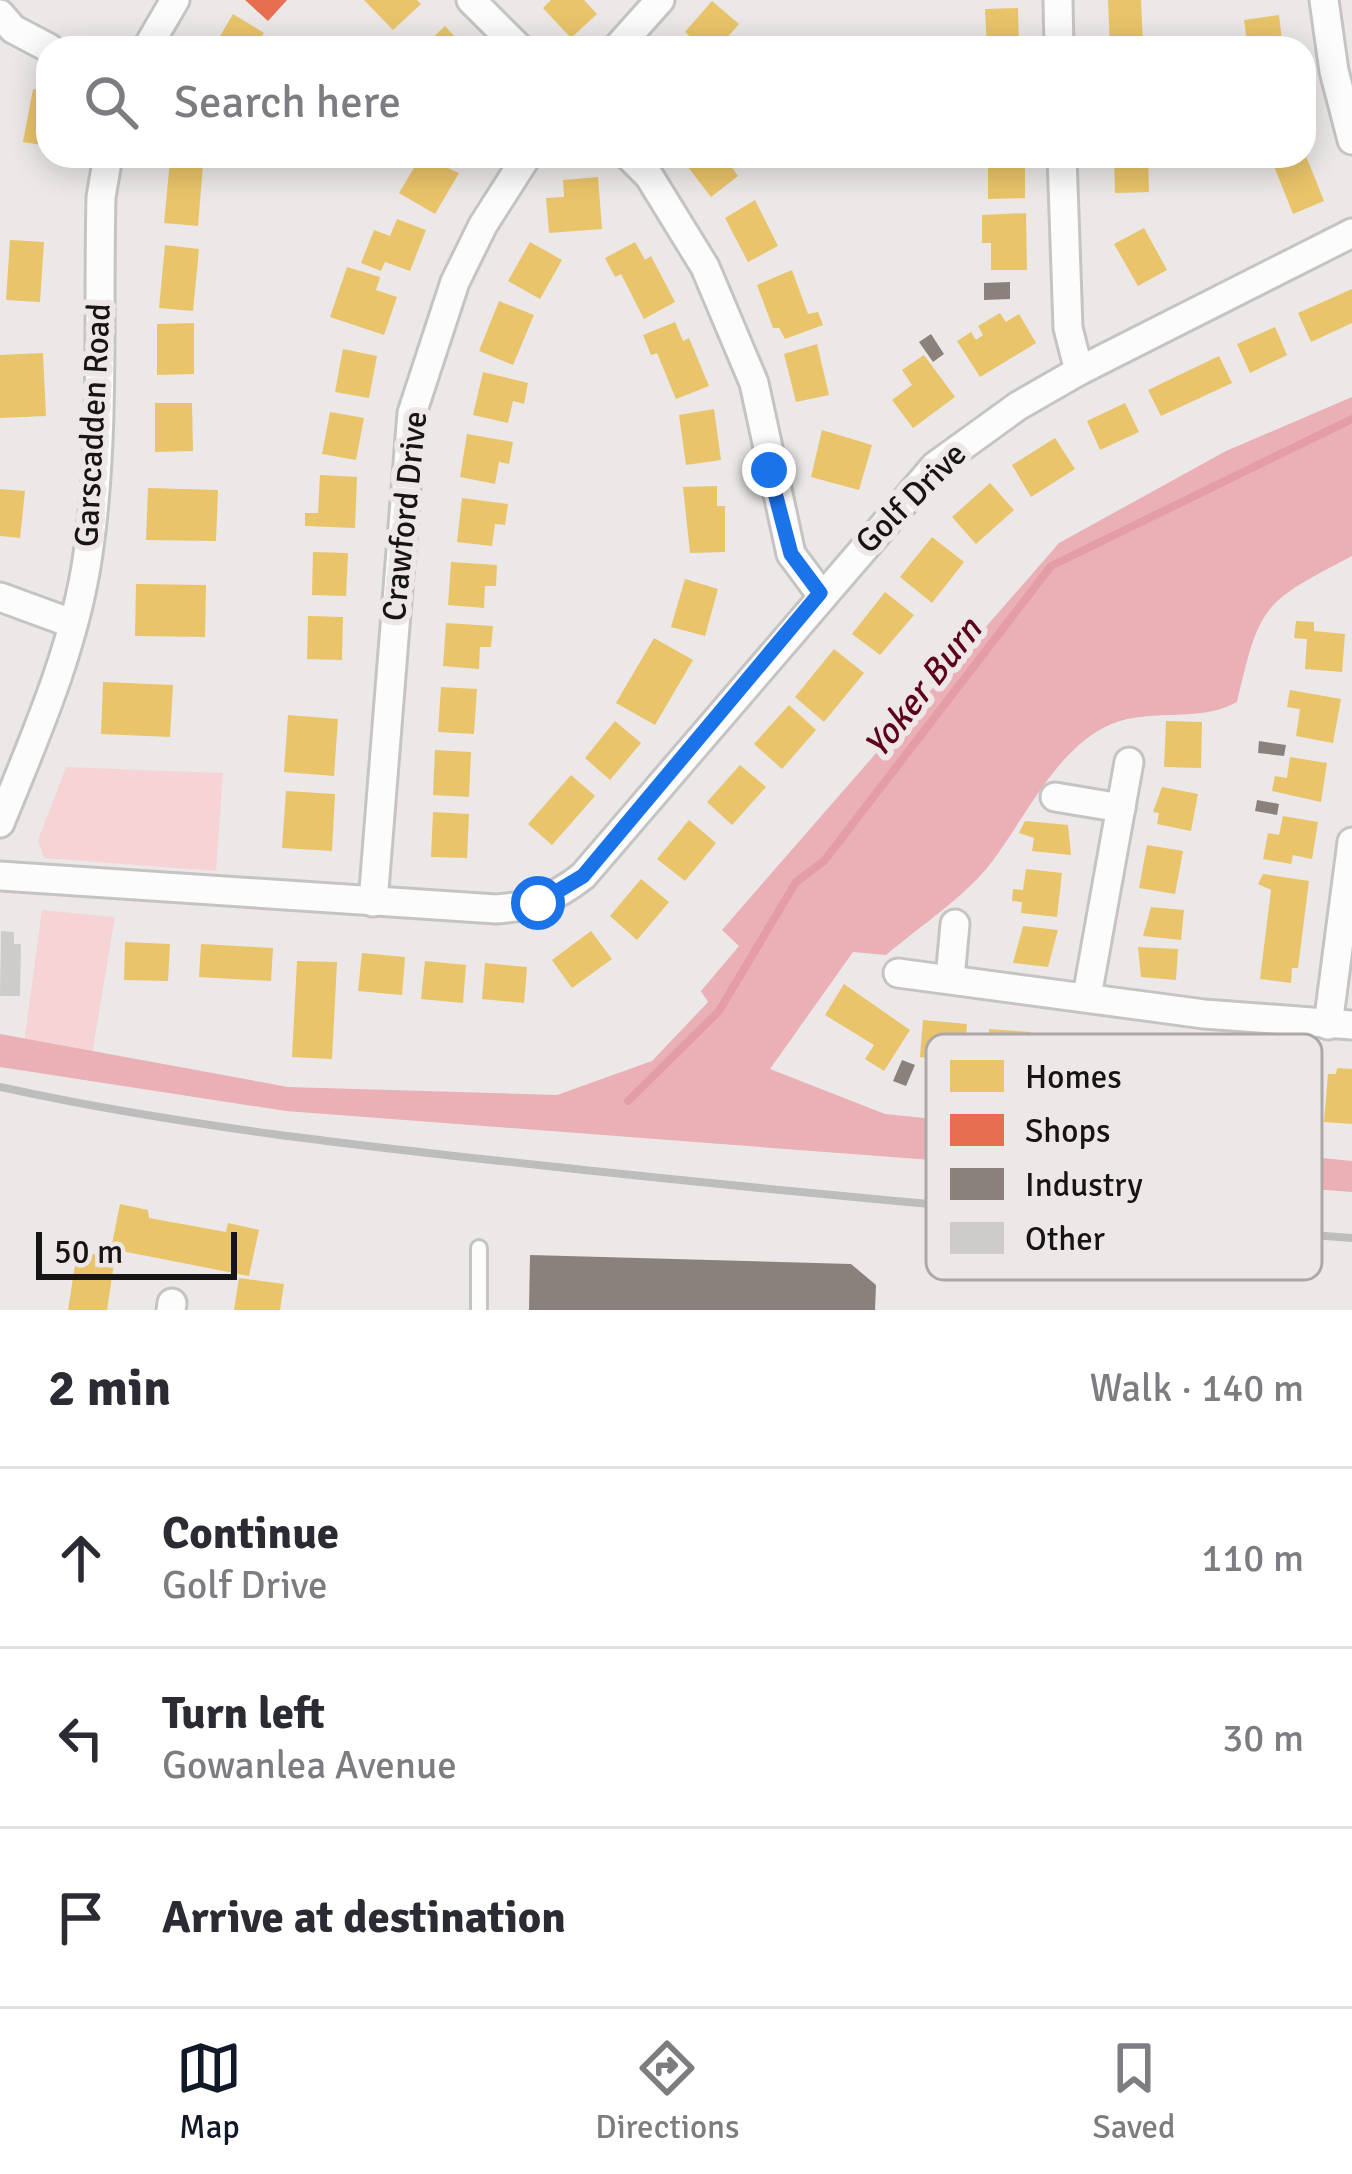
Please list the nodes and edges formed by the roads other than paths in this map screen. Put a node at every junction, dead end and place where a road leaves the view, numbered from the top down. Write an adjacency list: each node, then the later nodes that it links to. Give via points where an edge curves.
1 (175, 0): 7 (street)
2 (471, 0): 8 (street)
3 (660, 0): 9 (street)
4 (1058, 0): 10 (street)
5 (1324, 0): 12 (street)
6 (0, 14): 11 (street)
7 (154, 36)
8 (507, 36)
9 (628, 36)
10 (1059, 36)
11 (36, 41)
12 (1352, 140)
13 (106, 168): 21 (street, Garscadden Road, via 97,478)
14 (519, 168): 28 (street, Crawford Drive, via 455,282 412,413)
15 (641, 168): 19 (street, via 705,267 754,383 791,554)
16 (1063, 168): 18 (street, via 1068,328)
17 (1352, 233): 18 (street, Golf Drive)
18 (1079, 371): 19 (street, Golf Drive, via 934,466)
19 (820, 593): 28 (street, Golf Drive, via 562,893 522,908)
20 (0, 597): 21 (street)
21 (71, 622): 25 (street, Garscadden Road)
22 (1129, 762): 24 (street)
23 (1054, 797): 24 (street)
24 (1121, 808): 32 (street)
25 (0, 823)
26 (1352, 842): 33 (street)
27 (0, 876): 28 (street, Golf Drive)
28 (373, 902)
29 (955, 924): 31 (street)
30 (898, 973): 31 (street)
31 (950, 980): 32 (street)
32 (1087, 996): 33 (street)
33 (1340, 1025)
34 (479, 1249): 35 (lane)
35 (479, 1310)

